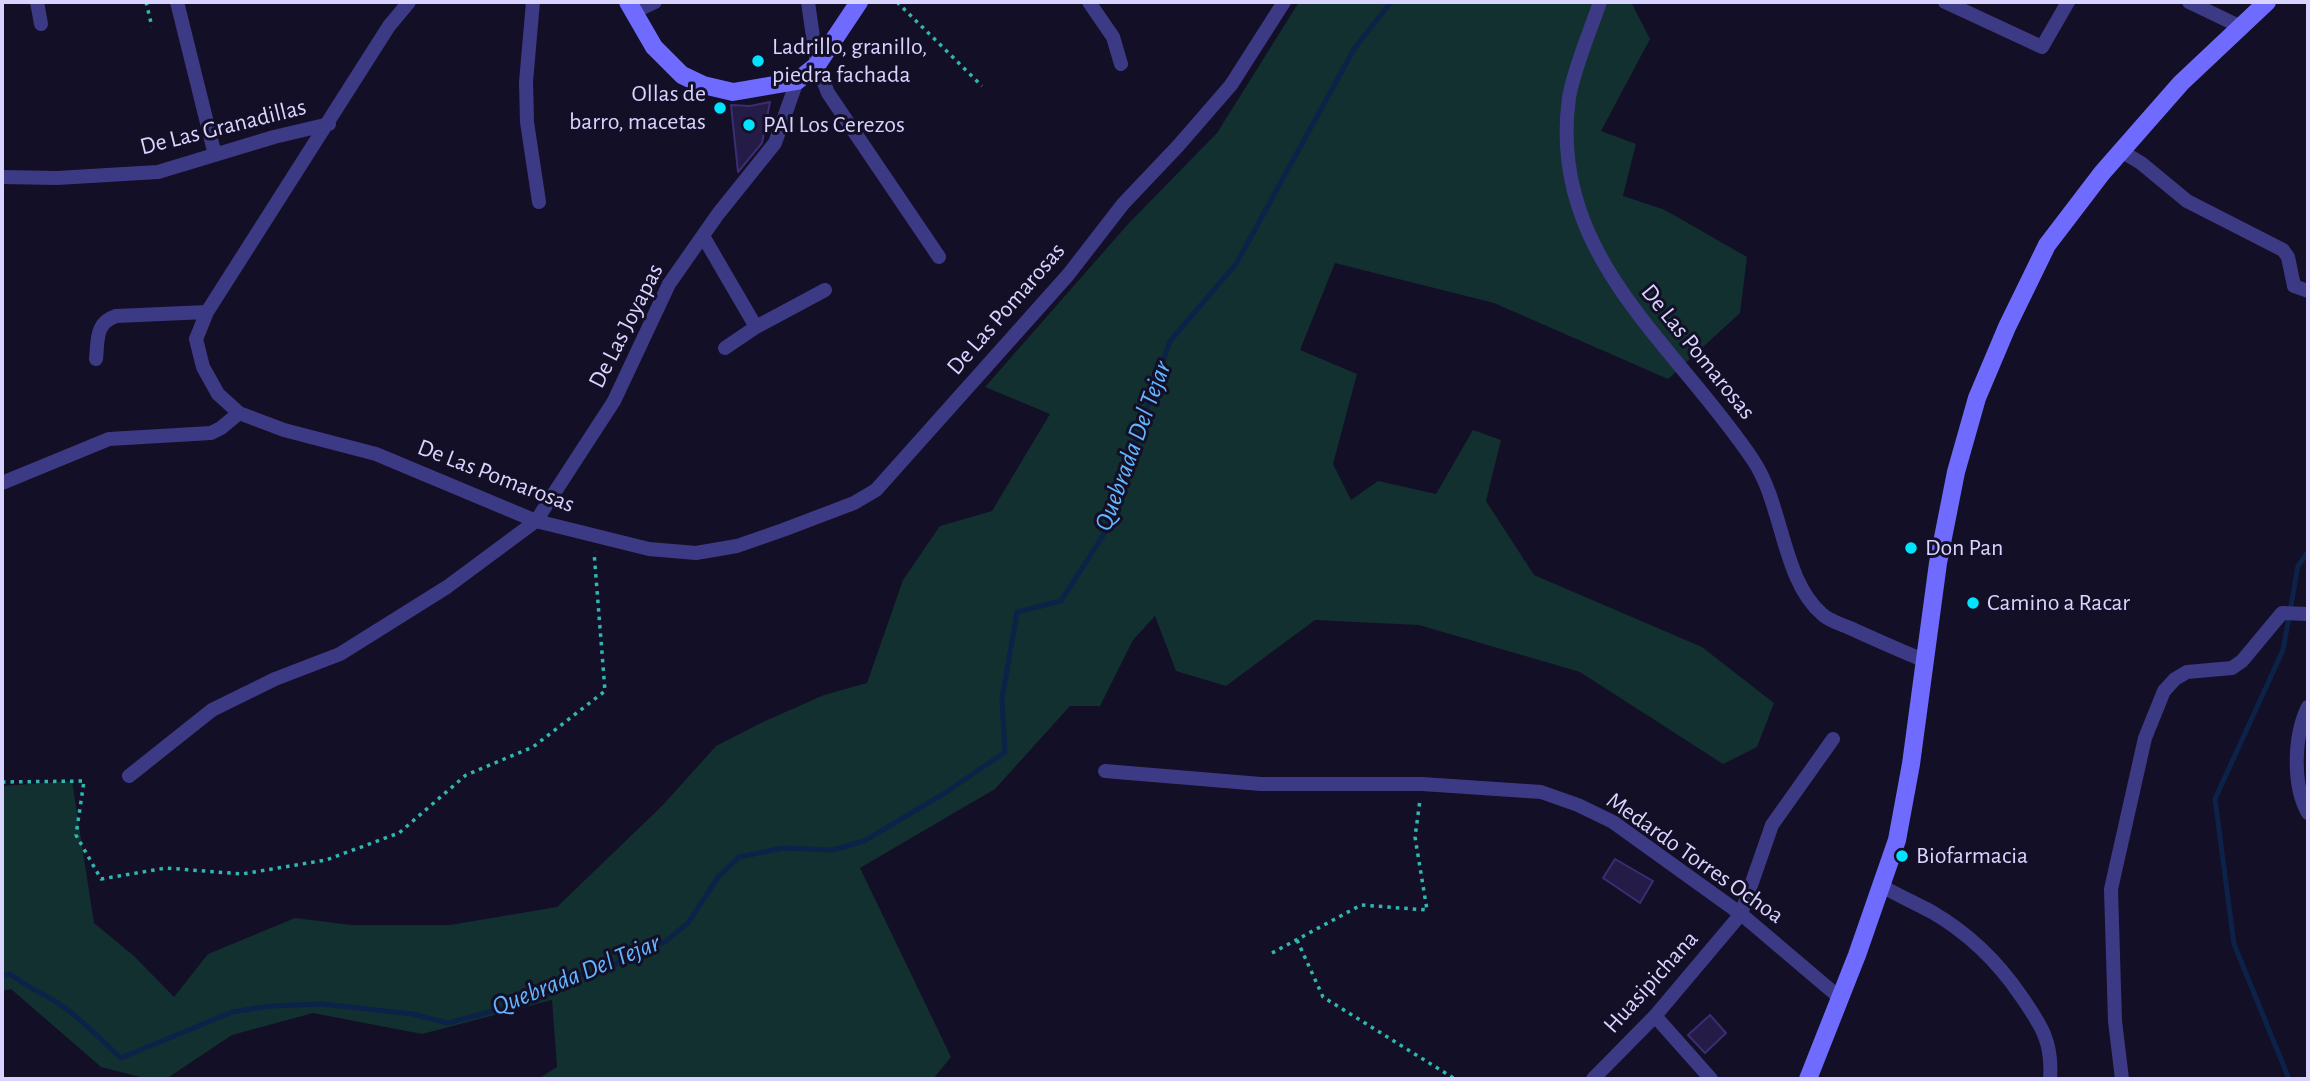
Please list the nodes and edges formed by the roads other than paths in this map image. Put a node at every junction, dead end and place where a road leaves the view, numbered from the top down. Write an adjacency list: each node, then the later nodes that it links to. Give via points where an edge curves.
1 (37, 2): 16 (street)
2 (177, 2): 23 (street)
3 (409, 2): 21 (street, De Las Pomarosas)
4 (533, 2): 25 (street, via 527,122)
5 (655, 2): 15 (street)
6 (808, 2): 19 (street)
7 (859, 2): 19 (street)
8 (1089, 2): 18 (street, via 1113,37)
9 (1284, 2): 36 (street, De Las Pomarosas, via 1231,85 876,490 783,530 737,546 696,553 649,549)
10 (1600, 2): 38 (street, De Las Pomarosas, via 1569,95 1566,132 1581,216 1595,248 1625,298 1756,464 1805,598 1824,616)
11 (1945, 2): 12 (street, via 2042,47)
12 (2068, 2)
13 (2189, 2): 17 (street)
14 (2267, 2): 17 (street)
15 (631, 7): 20 (street, via 654,47 682,75 703,86 733,92)
16 (41, 24)
17 (2239, 26): 22 (street)
18 (1121, 64)
19 (817, 65): 20 (street); 27 (street, via 828,93)
20 (797, 81): 26 (street, De Las Joyapas, via 775,143)
21 (329, 124): 23 (street, De Las Granadillas); 30 (street, De Las Pomarosas)
22 (2121, 151): 29 (street, via 2187,201 2283,250 2294,286); 38 (street, via 2047,245 1977,398 1956,472)
23 (215, 155): 24 (street, De Las Granadillas, via 158,172)
24 (2, 177)
25 (539, 202)
26 (703, 236): 31 (street); 36 (street, De Las Joyapas, via 669,285 614,401)
27 (939, 257)
28 (825, 290): 31 (street)
29 (2308, 291)
30 (207, 312): 33 (street, via 106,319 99,328); 34 (street, De Las Pomarosas, via 196,339 203,367 218,394)
31 (756, 327): 32 (street)
32 (725, 348)
33 (96, 359)
34 (239, 413): 35 (street, via 211,433 109,439); 36 (street, De Las Pomarosas, via 376,454)
35 (2, 483)
36 (536, 521): 42 (street, via 447,587 340,654 212,710)
37 (2308, 614): 52 (street, via 2282,613 2232,668 2187,672 2175,679 2164,691 2145,738 2111,889 2115,1021)
38 (1923, 660): 44 (street, via 1897,840)
39 (2308, 707): 43 (street, via 2297,737 2303,804)
40 (1833, 739): 45 (street, via 1772,824)
41 (1105, 771): 45 (street, Medardo Torres Ochoa, via 1261,783 1422,784 1541,792 1613,822)
42 (129, 776)
43 (2308, 813)
44 (1880, 885): 46 (street); 51 (street, via 1933,913 2001,967 2047,1038)
45 (1741, 914): 46 (street, Medardo Torres Ochoa); 47 (street, Huasipichana)
46 (1840, 998): 50 (street)
47 (1655, 1016): 48 (street, Huasipichana); 49 (street)
48 (1593, 1079)
49 (1711, 1079)
50 (1808, 1079)
51 (2050, 1079)
52 (2122, 1079)

